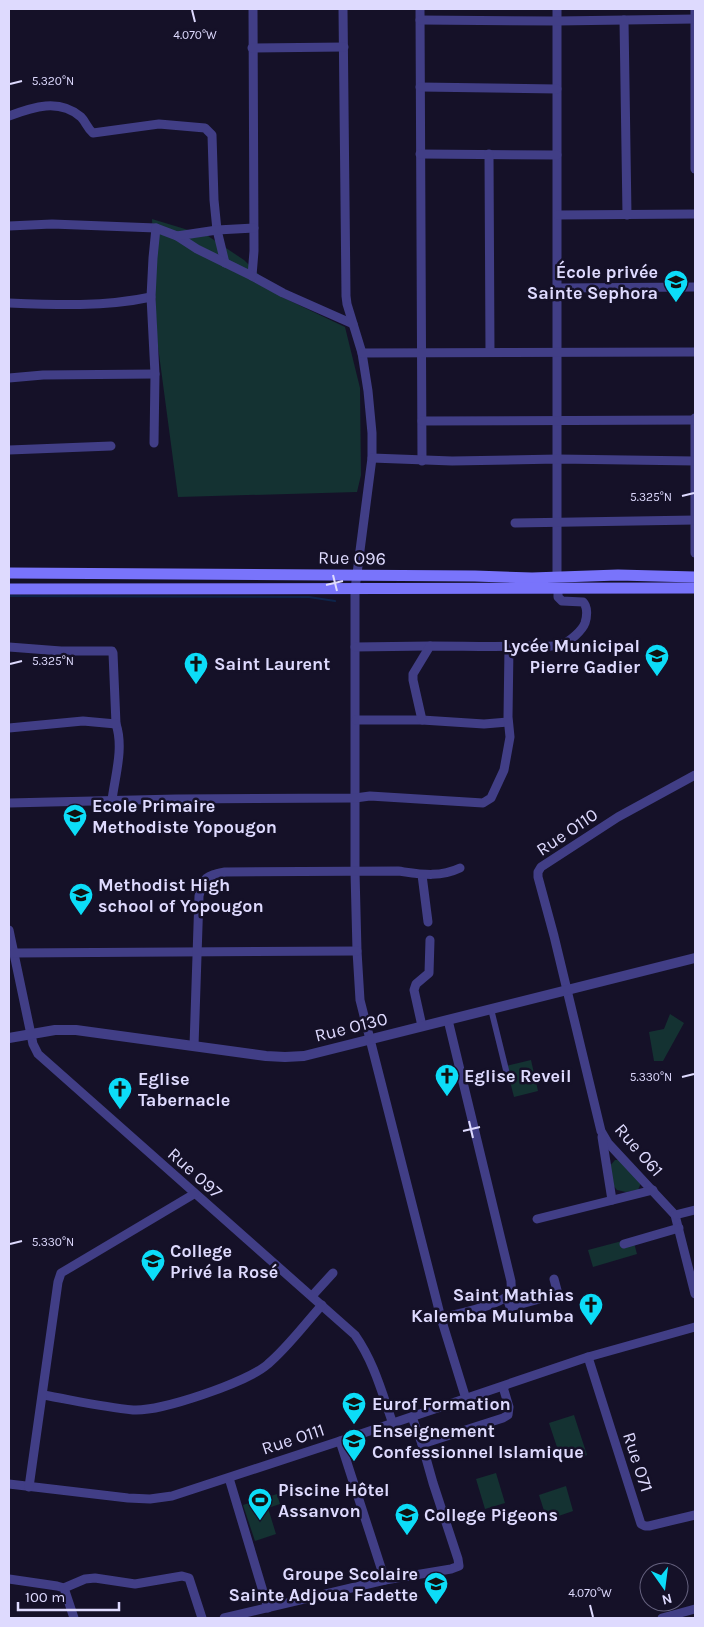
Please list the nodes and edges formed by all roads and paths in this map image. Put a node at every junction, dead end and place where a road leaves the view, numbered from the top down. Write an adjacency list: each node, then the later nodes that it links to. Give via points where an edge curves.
1 (252, 9): 11 (street)
2 (343, 9): 10 (street)
3 (420, 9): 7 (street)
4 (557, 9): 9 (street)
5 (695, 9): 6 (street)
6 (695, 19): 8 (street); 12 (street)
7 (420, 20): 9 (street); 13 (street)
8 (624, 20): 9 (street); 23 (street)
9 (557, 21): 14 (street)
10 (344, 47): 11 (street); 35 (street, via 346,296)
11 (252, 48): 26 (street)
12 (695, 77): 16 (street)
13 (420, 87): 14 (street); 17 (street)
14 (558, 89): 19 (street)
15 (9, 116): 27 (street, via 32,107 55,104 82,118 93,133 159,124 209,130 212,135)
16 (695, 147): 20 (street)
17 (420, 154): 18 (street); 39 (street)
18 (489, 154): 19 (street); 36 (street)
19 (557, 154): 22 (street)
20 (695, 169)
21 (695, 214): 23 (street)
22 (558, 215): 23 (street); 32 (street)
23 (627, 215)
24 (9, 226): 25 (street, via 98,224)
25 (156, 228): 28 (street); 33 (street)
26 (254, 228): 27 (street); 30 (street)
27 (217, 230): 28 (street); 29 (street)
28 (177, 236): 29 (street)
29 (225, 262): 30 (street)
30 (252, 276): 35 (street)
31 (695, 287): 32 (street)
32 (558, 288): 37 (street)
33 (151, 296): 34 (street, via 88,304); 41 (street)
34 (9, 303)
35 (353, 324): 40 (street)
36 (490, 352): 37 (street); 39 (street)
37 (558, 352): 38 (street); 44 (street)
38 (695, 352)
39 (421, 353): 40 (street); 45 (street)
40 (362, 354): 49 (street, via 370,411)
41 (155, 374): 42 (street); 46 (street)
42 (9, 378)
43 (695, 419): 44 (street); 51 (street)
44 (558, 420): 45 (street); 50 (street)
45 (422, 421): 52 (street)
46 (154, 444)
47 (111, 446): 48 (street)
48 (9, 450)
49 (372, 458): 52 (street); 58 (street)
50 (558, 460): 51 (street); 52 (street); 54 (street)
51 (695, 460): 53 (street)
52 (422, 461)
53 (695, 520): 54 (street); 56 (street)
54 (558, 522): 55 (street); 60 (street)
55 (515, 523)
56 (695, 553)
57 (9, 573): 58 (main road, Rue O96)
58 (356, 576): 60 (main road, Rue O96); 63 (street)
59 (695, 576): 60 (main road, Rue O96, via 618,575)
60 (558, 582): 61 (main road, Rue O96); 63 (main road, Rue O96); 66 (street, via 558,597 562,601 586,604 587,618 583,628 565,643 550,647)
61 (695, 588)
62 (9, 589): 63 (main road, Rue O96)
63 (355, 589): 65 (street)
64 (430, 646): 65 (street); 66 (street); 69 (street, via 413,674)
65 (355, 647): 68 (street)
66 (509, 647): 70 (street)
67 (9, 648): 71 (street, via 112,651)
68 (356, 720): 69 (street); 74 (street)
69 (422, 720): 70 (street, via 484,724)
70 (508, 722): 74 (street, via 510,737 504,772 491,798 483,803 370,796)
71 (116, 724): 72 (street, via 83,721); 75 (street, via 118,765)
72 (9, 728)
73 (695, 775): 87 (street, Rue O110, via 611,822 538,872)
74 (355, 798): 75 (street); 78 (street)
75 (112, 800): 76 (street)
76 (9, 803)
77 (460, 868): 79 (street, via 442,874)
78 (355, 872): 79 (street, via 398,871); 83 (street); 84 (street, via 225,872 209,876 204,879 199,896)
79 (422, 875): 80 (street)
80 (428, 922)
81 (9, 930): 85 (street, Rue O97)
82 (430, 940): 90 (street, via 429,973 414,990)
83 (357, 951): 84 (street); 93 (street, via 360,1000)
84 (196, 952): 85 (street); 94 (street)
85 (14, 953): 91 (street, Rue O97)
86 (695, 958): 87 (street, Rue O130)
87 (567, 990): 88 (street, Rue O130); 96 (street, Rue O61)
88 (491, 1009): 89 (street, Rue O130); 95 (street)
89 (448, 1020): 90 (street, Rue O130); 109 (street, via 511,1281)
90 (422, 1026): 93 (street, Rue O130)
91 (31, 1034): 92 (street, Rue O130); 94 (street, Rue O130, via 76,1030); 98 (street, Rue O97, via 38,1054)
92 (9, 1038)
93 (370, 1040): 94 (street, Rue O130, via 304,1056 285,1057); 111 (street)
94 (194, 1046)
95 (507, 1074)
96 (601, 1132): 97 (street, Rue O61); 99 (street)
97 (653, 1190): 99 (street); 101 (street, Rue O61)
98 (194, 1194): 108 (street, Rue O97); 115 (street, via 62,1273 58,1282)
99 (612, 1200): 102 (street)
100 (695, 1210): 101 (street)
101 (675, 1215): 103 (street, Rue O61)
102 (537, 1220)
103 (679, 1228): 104 (street); 107 (street, Rue O61)
104 (624, 1244)
105 (333, 1272): 108 (street)
106 (554, 1279): 109 (street, via 558,1294 510,1307)
107 (695, 1294)
108 (312, 1296): 110 (street, Rue O97)
109 (507, 1297): 111 (street)
110 (322, 1305): 115 (street, via 255,1374 174,1403 133,1410); 118 (street, Rue O97, via 365,1350)
111 (441, 1318): 116 (street)
112 (695, 1327): 113 (street, Rue O111)
113 (588, 1357): 114 (street, Rue O111); 124 (street, Rue O71, via 642,1524 650,1526)
114 (503, 1387): 116 (street, Rue O111); 120 (street, via 509,1407 503,1418)
115 (43, 1395): 123 (street)
116 (466, 1399): 117 (street, Rue O111)
117 (412, 1417): 118 (street, Rue O111); 120 (street)
118 (393, 1424): 119 (street, Rue O111)
119 (340, 1441): 121 (street, Rue O111); 126 (street)
120 (422, 1444): 126 (street, via 458,1566)
121 (228, 1478): 123 (street, Rue O111, via 172,1496 150,1499); 128 (street)
122 (9, 1484): 123 (street, Rue O111)
123 (29, 1487)
124 (695, 1516)
125 (9, 1579): 127 (street)
126 (385, 1580): 128 (street)
127 (64, 1588): 130 (street); 131 (street, via 85,1579 136,1584 182,1576 189,1578)
128 (268, 1608): 132 (street)
129 (695, 1609): 133 (street)
130 (74, 1618)
131 (202, 1618)
132 (224, 1618)
133 (662, 1618)

